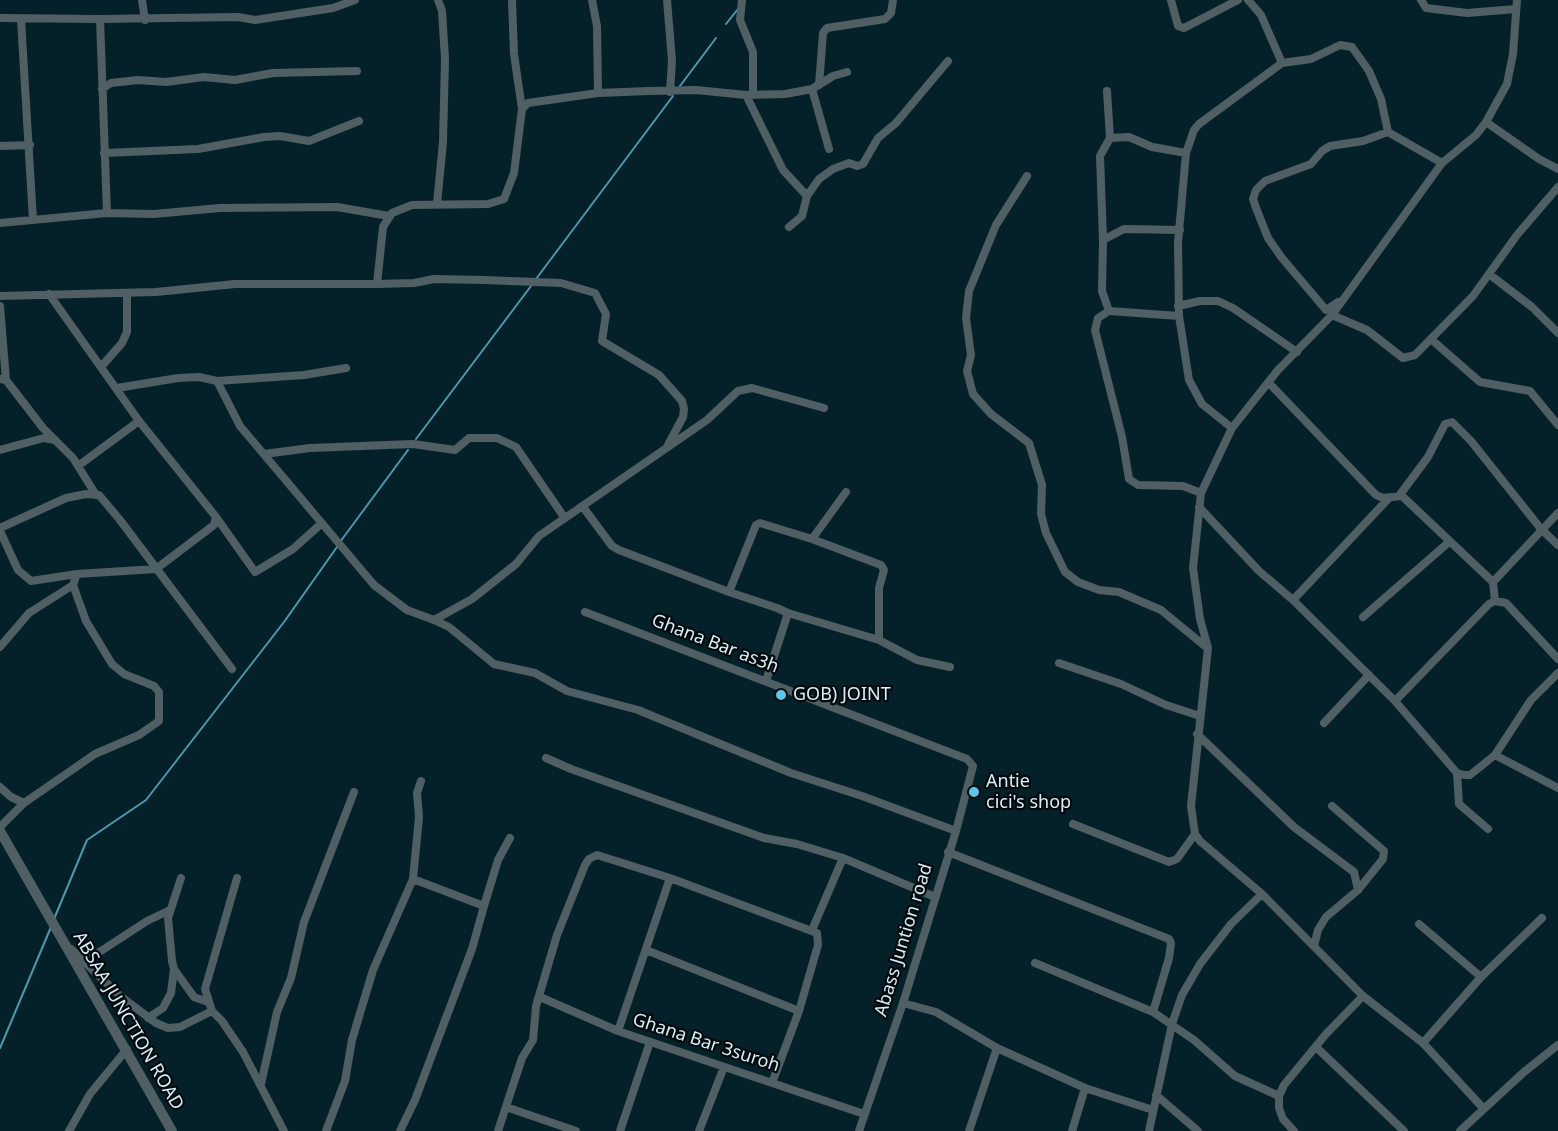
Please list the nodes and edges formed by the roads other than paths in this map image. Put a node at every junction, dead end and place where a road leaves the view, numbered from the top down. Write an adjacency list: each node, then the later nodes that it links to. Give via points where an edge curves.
1 (142, 0): 17 (street)
2 (356, 0): 17 (street, via 333,8 263,19 238,16)
3 (438, 0): 43 (street, via 445,59)
4 (512, 0): 28 (street)
5 (592, 0): 26 (street, via 597,26)
6 (667, 0): 25 (street, via 672,61)
7 (742, 0): 27 (street, via 740,20 753,52)
8 (893, 0): 22 (street, via 891,13 885,19 827,28 823,33)
9 (1171, 0): 10 (street, via 1178,26 1184,28)
10 (1238, 0)
11 (1248, 0): 19 (street, via 1261,15)
12 (1421, 0): 13 (street, via 1426,8 1467,13)
13 (1517, 4): 30 (street, via 1507,84)
14 (0, 18): 16 (street)
15 (100, 19): 16 (street, via 86,16); 17 (street); 23 (street)
16 (21, 20): 33 (street)
17 (145, 20)
18 (948, 61): 42 (street, via 879,138 863,164 849,163 833,169 819,178)
19 (1282, 63): 31 (street, via 1311,59 1340,45 1352,46 1369,71); 37 (street, via 1199,124)
20 (357, 71): 23 (street, via 273,73 235,80 204,76 166,82 116,82)
21 (847, 72): 22 (street)
22 (816, 87): 27 (street); 35 (street)
23 (102, 89): 36 (street)
24 (1107, 91): 32 (street)
25 (670, 92): 26 (street); 27 (street)
26 (598, 93): 28 (street, via 528,103)
27 (749, 95): 42 (street, via 783,170)
28 (522, 109): 43 (street, via 514,173 504,199 488,204)
29 (359, 121): 36 (street, via 309,141 280,136 198,149)
30 (1486, 122): 38 (street); 39 (street)
31 (1388, 132): 38 (street); 53 (street, via 1330,146 1311,164 1265,181 1253,199 1268,238 1326,310)
32 (1110, 138): 37 (street, via 1129,137 1152,147); 50 (street, via 1100,156)
33 (30, 145): 34 (street); 46 (street)
34 (0, 146)
35 (828, 148)
36 (104, 153): 44 (street)
37 (1186, 153): 49 (street)
38 (1442, 163): 53 (street)
39 (1558, 169)
40 (1027, 176): 109 (street, via 996,225 969,291 966,318 971,355 967,371 973,394 991,414 1029,443 1042,485 1041,514 1046,533 1065,572 1078,582 1119,592 1161,610)
41 (1558, 187): 51 (street, via 1523,226)
42 (807, 196): 48 (street, via 802,216)
43 (437, 204): 45 (street, via 402,207)
44 (107, 213): 45 (street, via 337,207); 46 (street)
45 (389, 216): 52 (street, via 383,227)
46 (33, 220): 47 (street)
47 (0, 223)
48 (789, 227)
49 (1180, 230): 50 (street, via 1124,229); 58 (street)
50 (1104, 240): 59 (street, via 1102,291)
51 (1489, 274): 62 (street, via 1532,306); 63 (street)
52 (377, 284): 54 (street, via 235,284); 76 (street, via 425,279 561,283 595,294 606,314 602,341 659,375 682,401 682,417)
53 (1350, 288): 60 (street)
54 (127, 292): 55 (street); 65 (street, via 127,332)
55 (49, 294): 56 (street); 65 (street)
56 (0, 296)
57 (0, 306): 67 (street)
58 (1178, 306): 61 (street); 64 (street, via 1218,302)
59 (1109, 311): 61 (street); 81 (street, via 1098,318 1095,330 1129,479 1138,484 1183,486)
60 (1332, 315): 63 (street, via 1367,330 1406,358); 64 (street)
61 (1179, 316): 74 (street, via 1195,395)
62 (1558, 333)
63 (1432, 340): 73 (street, via 1480,382 1530,391)
64 (1297, 352): 69 (street)
65 (101, 367): 70 (street)
66 (346, 368): 68 (street)
67 (3, 380): 75 (street)
68 (217, 381): 70 (street, via 178,378); 78 (street, via 240,426)
69 (1269, 383): 74 (street); 84 (street, via 1376,495)
70 (117, 388): 72 (street)
71 (824, 408): 76 (street, via 745,388)
72 (139, 421): 79 (street); 88 (street)
73 (1558, 425)
74 (1232, 428): 81 (street)
75 (55, 440): 77 (street, via 44,438); 79 (street)
76 (668, 446): 85 (street)
77 (0, 450)
78 (264, 454): 89 (street, via 413,444 455,450 470,438 497,438 516,447); 90 (street)
79 (78, 466): 82 (street)
80 (846, 492): 93 (street)
81 (1201, 493): 86 (street)
82 (96, 495): 92 (street, via 66,498); 96 (street, via 114,512)
83 (1399, 496): 84 (street); 91 (street, via 1428,457 1443,428 1452,422); 94 (street, via 1423,514)
84 (1389, 498): 101 (street)
85 (583, 507): 89 (street); 100 (street, via 612,546)
86 (1199, 507): 101 (street, via 1259,571); 109 (street, via 1194,579)
87 (1558, 513): 91 (street)
88 (216, 517): 90 (street, via 255,572 293,549); 96 (street, via 214,525)
89 (564, 517): 106 (street, via 539,536 503,575 472,599)
90 (321, 523): 106 (street, via 386,596 407,610)
91 (1541, 529): 95 (street); 98 (street)
92 (0, 530): 97 (street, via 18,570 32,581)
93 (812, 539): 100 (street, via 756,525); 107 (street, via 881,565 884,570 879,588)
94 (1449, 542): 98 (street); 105 (street)
95 (1558, 545)
96 (156, 569): 97 (street); 113 (street)
97 (77, 574): 99 (street)
98 (1493, 582): 102 (street)
99 (74, 585): 108 (street, via 29,613); 129 (street, via 86,621 112,663 124,674 154,686 159,692 159,721 139,735 95,754)
100 (729, 592): 104 (street)
101 (1293, 600): 115 (street)
102 (1495, 601): 110 (street, via 1506,603); 117 (street)
103 (585, 612): 116 (street, Ghana Bar as3h)
104 (788, 613): 107 (street); 116 (street)
105 (1363, 617)
106 (434, 620): 134 (street, via 449,627 494,664 535,673 567,691 638,710 791,773)
107 (879, 640): 112 (street, via 917,660)
108 (0, 647)
109 (1208, 648): 118 (street)
110 (1558, 658)
111 (1059, 663): 118 (street)
112 (950, 667)
113 (232, 669)
114 (1558, 673): 121 (street, via 1531,700)
115 (1369, 675): 117 (street); 119 (street)
116 (766, 681): 123 (street, Ghana Bar as3h)
117 (1395, 701): 124 (street)
118 (1200, 716): 120 (street)
119 (1324, 723)
120 (1197, 734): 135 (street, via 1191,806); 143 (street, via 1294,827 1354,872)
121 (1495, 755): 124 (street, via 1470,775); 127 (street)
122 (546, 758): 138 (street, via 764,838)
123 (967, 759): 134 (street, Abass Juntion road, via 973,770)
124 (1457, 773): 133 (street, via 1459,804)
125 (421, 781): 142 (street, via 417,793 419,817)
126 (0, 787): 129 (street)
127 (1558, 788)
128 (354, 792): 176 (street, via 304,922 291,978 277,1012)
129 (24, 803): 132 (street)
130 (1332, 806): 143 (street, via 1384,851 1383,859)
131 (1073, 824): 135 (street, via 1168,862 1177,859)
132 (0, 829): 151 (street, ABSAA JUNCTION ROAD)
133 (1488, 829)
134 (956, 831): 137 (street, Abass Juntion road)
135 (1195, 834): 144 (street)
136 (510, 838): 146 (street, via 498,860)
137 (948, 852): 145 (street, Abass Juntion road); 164 (street, via 1169,939 1169,958)
138 (843, 858): 145 (street); 150 (street)
139 (237, 878): 160 (street, via 205,989)
140 (670, 878): 150 (street); 153 (street); 159 (street, via 597,855 589,859 557,935)
141 (181, 879): 147 (street)
142 (413, 879): 146 (street); 187 (street, via 374,970 352,1040 345,1081)
143 (1358, 890): 152 (street, via 1326,917)
144 (1262, 894): 152 (street); 166 (street, via 1231,924 1200,964 1182,995)
145 (935, 897): 161 (street, Abass Juntion road)
146 (484, 906): 188 (street, via 472,949)
147 (170, 910): 154 (street); 156 (street, via 168,932)
148 (1542, 918): 157 (street)
149 (1419, 924): 157 (street)
150 (813, 930): 163 (street, via 819,937)
151 (63, 942): 154 (street); 173 (street, ABSAA JUNCTION ROAD)
152 (1314, 946): 158 (street)
153 (646, 950): 163 (street); 167 (street)
154 (84, 962): 165 (street)
155 (1035, 963): 164 (street)
156 (174, 969): 160 (street, via 194,997); 165 (street, via 171,993 163,1008)
157 (1481, 977): 169 (street)
158 (1363, 996): 169 (street); 171 (street)
159 (540, 997): 167 (street, Ghana Bar 3suroh); 180 (street, via 533,1040 522,1058)
160 (208, 1002): 162 (street)
161 (903, 1003): 172 (street, via 936,1012); 183 (street, Abass Juntion road)
162 (212, 1011): 165 (street, via 180,1027 168,1028); 176 (street)
163 (799, 1011): 175 (street)
164 (1153, 1012): 166 (street)
165 (148, 1018)
166 (1172, 1024): 178 (street); 179 (street, via 1235,1076)
167 (618, 1031): 168 (street, Ghana Bar 3suroh)
168 (650, 1042): 174 (street, Ghana Bar 3suroh); 191 (street)
169 (1423, 1043): 181 (street)
170 (1558, 1045): 181 (street)
171 (1316, 1047): 179 (street); 199 (street)
172 (997, 1048): 177 (street); 194 (street)
173 (127, 1049): 184 (street, via 90,1094); 185 (street, ABSAA JUNCTION ROAD)
174 (724, 1067): 175 (street, Ghana Bar 3suroh); 192 (street)
175 (772, 1083): 183 (street, Ghana Bar 3suroh)
176 (261, 1084): 186 (street)
177 (1085, 1089): 182 (street); 195 (street)
178 (1156, 1095): 182 (street); 197 (street)
179 (1279, 1096): 198 (street, via 1283,1119)
180 (506, 1107): 189 (street); 190 (street)
181 (1483, 1108): 200 (street)
182 (1153, 1110): 196 (street)
183 (864, 1114): 193 (street, Abass Juntion road)
184 (69, 1131)
185 (172, 1131)
186 (284, 1131)
187 (326, 1131)
188 (400, 1131)
189 (498, 1131)
190 (576, 1131)
191 (620, 1131)
192 (699, 1131)
193 (859, 1131)
194 (969, 1131)
195 (1072, 1131)
196 (1149, 1131)
197 (1198, 1131)
198 (1294, 1131)
199 (1404, 1131)
200 (1461, 1131)

